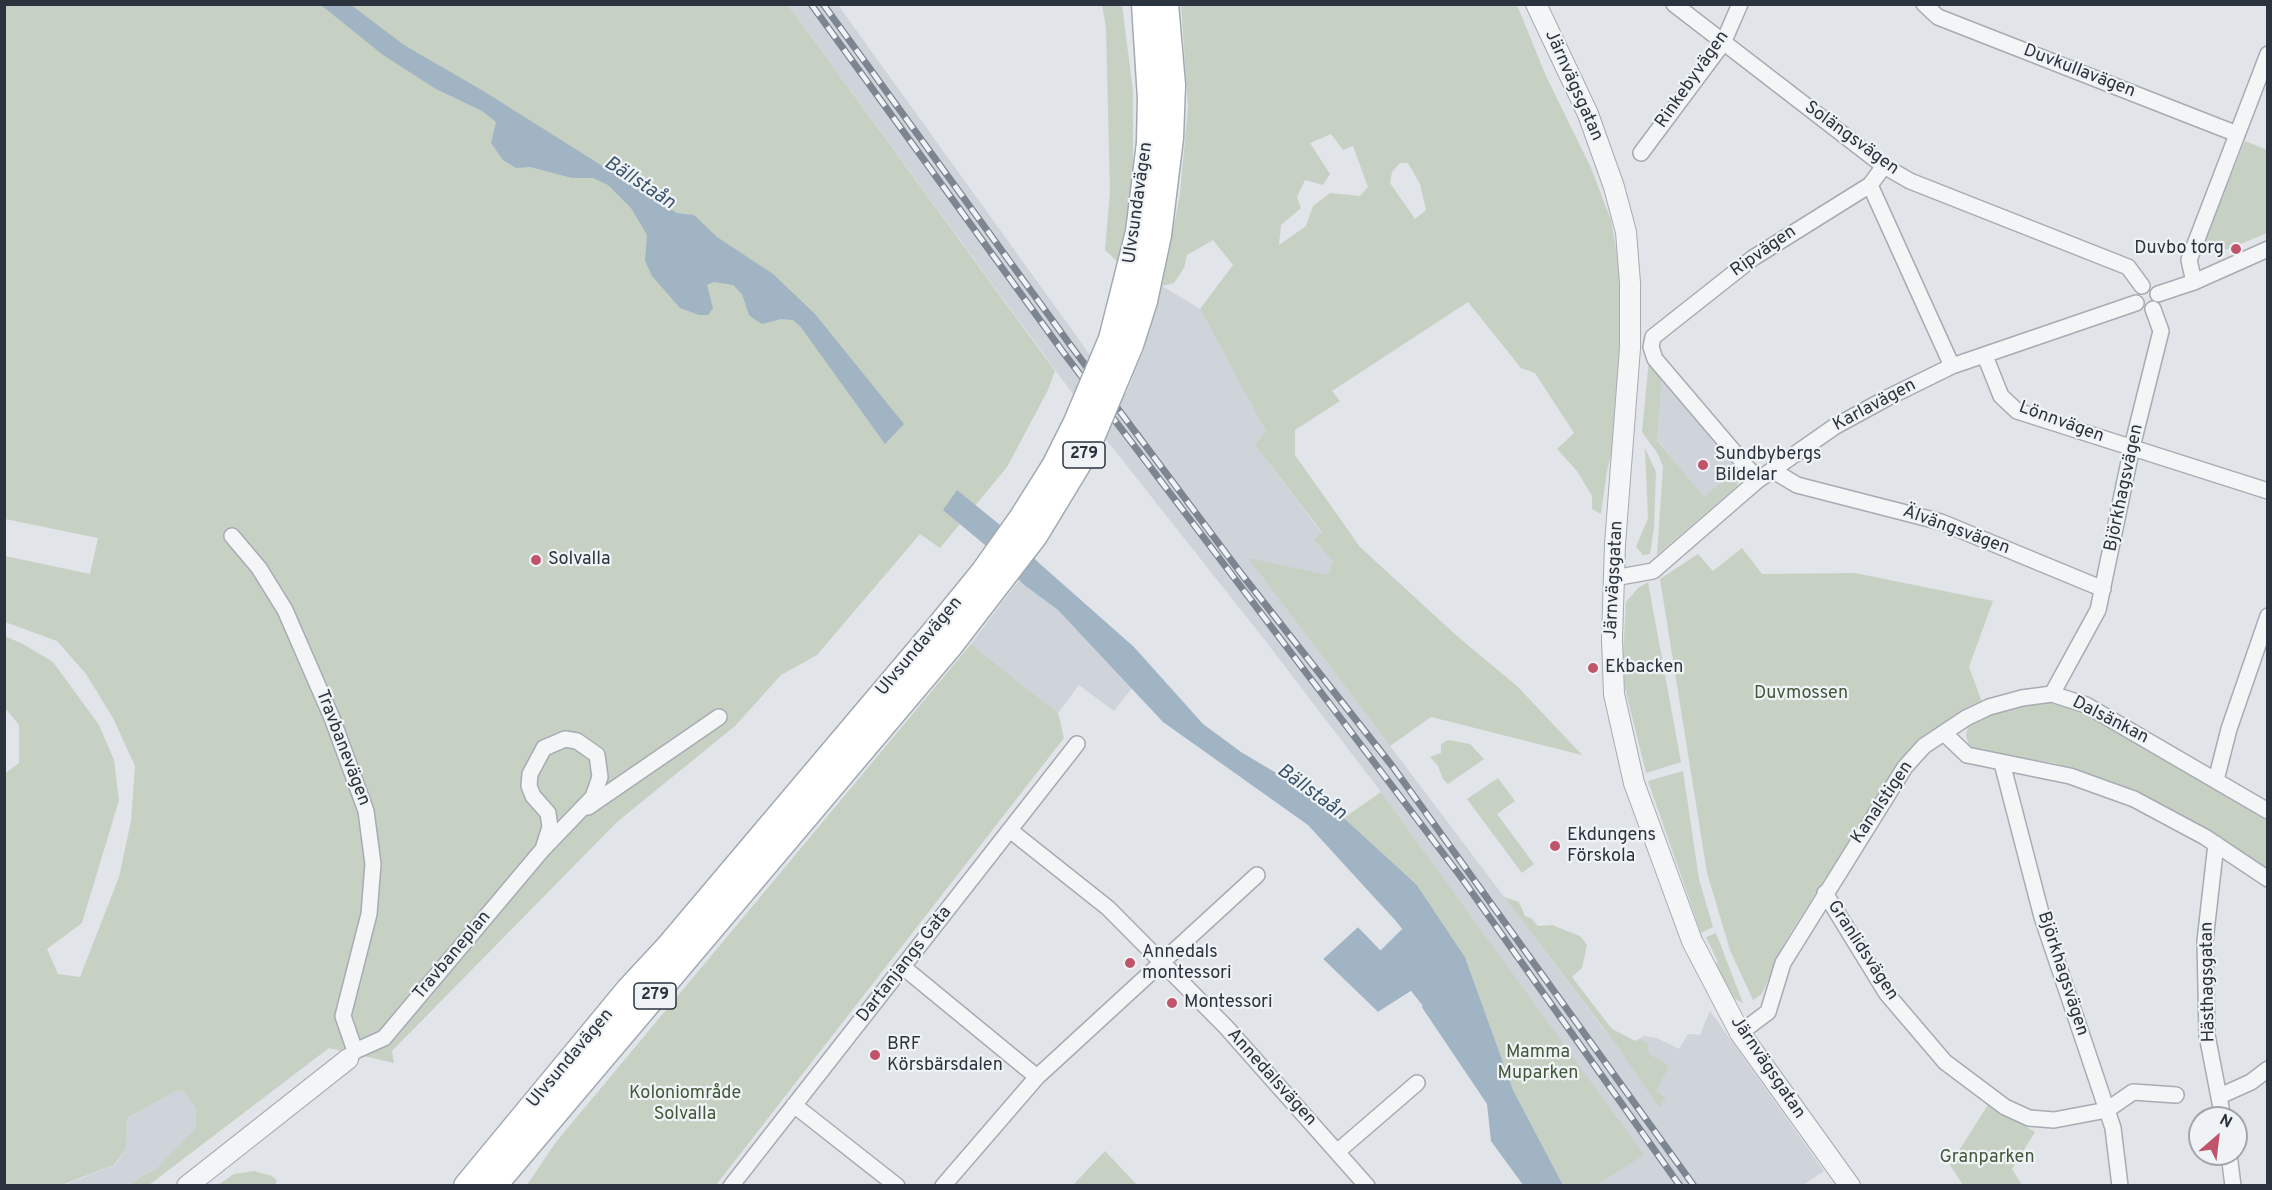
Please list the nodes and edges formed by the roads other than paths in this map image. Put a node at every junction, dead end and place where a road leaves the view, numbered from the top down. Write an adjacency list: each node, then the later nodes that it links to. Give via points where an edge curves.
1 (1144, 4): 13 (main road, Ulvsundavägen / 279, via 1150,99 1144,194)
2 (1166, 4): 13 (main road, Ulvsundavägen / 279, via 1172,106 1166,188)
3 (1536, 4): 27 (street, Järnvägsgatan, via 1588,114 1626,232 1630,348)
4 (1674, 4): 7 (street, Solängsvägen)
5 (1740, 4): 7 (street, Rinkebyvägen)
6 (1923, 4): 9 (street, Duvkullavägen, via 1938,17)
7 (1723, 42): 10 (street, Rinkebyvägen); 11 (street, Solängsvägen)
8 (2268, 54): 9 (street)
9 (2237, 134): 15 (street, via 2189,260)
10 (1641, 153)
11 (1884, 166): 12 (street, Ripvägen); 16 (street, Solängsvägen, via 1910,181 2128,267)
12 (1870, 185): 21 (street); 24 (street, Ripvägen, via 1753,258 1653,337 1655,359)
13 (1149, 233): 30 (main road, Ulvsundavägen / 279, bridge, via 1148,289 1131,345 1086,452 1035,536)
14 (2268, 249): 15 (street)
15 (2194, 282): 17 (street)
16 (2142, 286): 17 (street, via 2152,287); 18 (street, via 2136,292)
17 (2158, 294): 19 (street, via 2159,302)
18 (2136, 303): 19 (street); 20 (street, Karlavägen)
19 (2153, 309): 22 (street, Björkhagsvägen, via 2161,331)
20 (1985, 356): 21 (street, Karlavägen); 22 (street, Lönnvägen, via 2001,396 2017,411)
21 (1952, 366): 23 (street, Karlavägen, via 1834,427)
22 (2132, 447): 25 (street, Lönnvägen); 28 (street, Björkhagsvägen)
23 (1772, 470): 24 (street, Karlavägen); 28 (street, Älvängsvägen, via 1797,485 1941,522)
24 (1758, 480): 27 (street, Karlavägen, via 1653,571)
25 (2268, 491)
26 (232, 536): 48 (street, Travbanevägen, via 259,568 285,610 332,718 366,811 373,864 369,914 343,1016)
27 (1614, 578): 47 (street, Järnvägsgatan, via 1614,694 1634,783 1692,941)
28 (2103, 589): 31 (street, Björkhagsvägen, via 2098,610)
29 (2268, 616): 36 (street, via 2229,729)
30 (942, 638): 57 (main road, Ulvsundavägen / 279); 61 (main road, Ulvsundavägen / 279, via 628,990)
31 (2052, 694): 33 (street, Dalsänkan, via 1989,707); 36 (street, Dalsänkan, via 2086,705)
32 (719, 717): 38 (street)
33 (1944, 733): 35 (street, via 1967,755); 44 (street, Kanalstigen, via 1905,766)
34 (1077, 744): 39 (street, Dartanjangs Gata)
35 (2002, 763): 40 (street, via 2070,776 2134,799); 56 (street, Björkhagsvägen, via 2042,917)
36 (2216, 780): 37 (street, Dalsänkan)
37 (2268, 811)
38 (580, 813): 41 (street, Travbaneplan); 41 (street, Travbaneplan, via 600,777 597,755 577,741 553,742 539,753 530,774 533,796 548,813 550,827)
39 (1011, 831): 45 (street, Annedalsvägen, via 1108,908); 46 (street, Dartanjangs Gata)
40 (2216, 844): 43 (street); 53 (street, Hästhagsgatan, via 2205,941 2207,1035)
41 (543, 849): 48 (street, Travbaneplan, via 384,1038)
42 (1257, 875): 45 (street)
43 (2268, 879)
44 (1825, 893): 47 (street, Kanalstigen, via 1783,963 1768,1012); 56 (street, Granlidsvägen, via 1887,994 1945,1062 2006,1107 2029,1118 2054,1120)
45 (1163, 963): 50 (street); 58 (street, Annedalsvägen, via 1226,1027)
46 (903, 967): 50 (street); 54 (street, Dartanjangs Gata)
47 (1740, 1033): 68 (street, Järnvägsgatan)
48 (352, 1055): 60 (street)
49 (2268, 1069): 53 (street)
50 (1037, 1077): 66 (street)
51 (1417, 1083): 58 (street)
52 (2176, 1095): 56 (street, Granlidsvägen, via 2133,1092)
53 (2220, 1096): 55 (street, Hästhagsgatan)
54 (794, 1105): 64 (street, Dartanjangs Gata); 65 (street)
55 (2221, 1106)
56 (2107, 1110): 69 (street, Björkhagsvägen)
57 (531, 1140): 62 (main road, Ulvsundavägen / 279); 63 (main road)
58 (1337, 1152): 67 (street, Annedalsvägen)
59 (2231, 1166): 70 (street)
60 (187, 1185)
61 (466, 1185)
62 (494, 1185)
63 (506, 1185)
64 (731, 1185)
65 (897, 1185)
66 (943, 1185)
67 (1367, 1185)
68 (1850, 1185)
69 (2120, 1185)
70 (2233, 1185)

